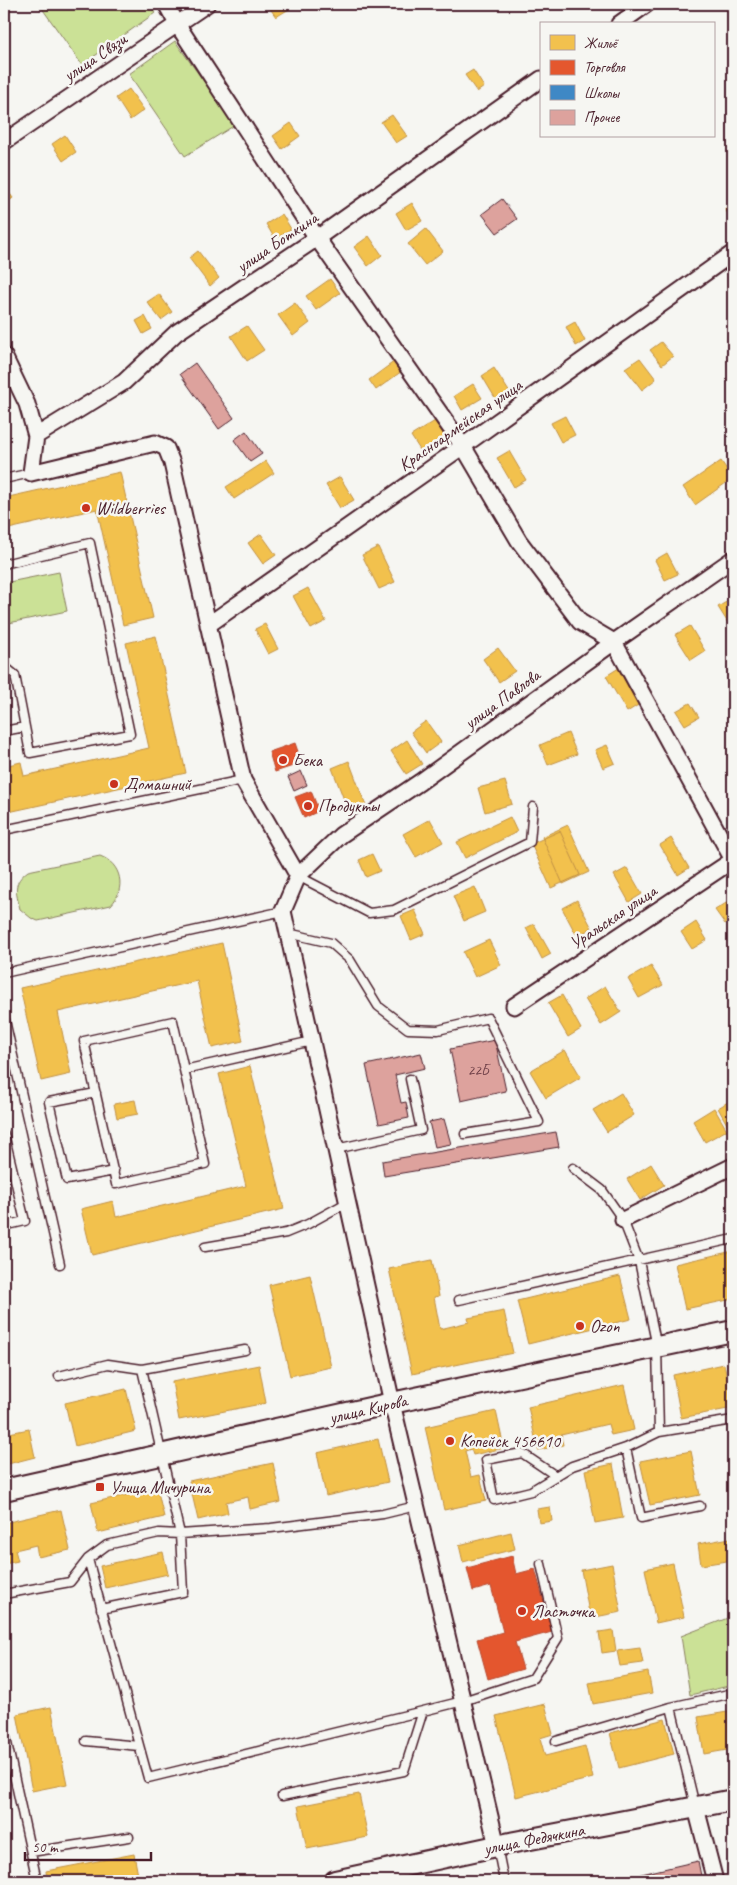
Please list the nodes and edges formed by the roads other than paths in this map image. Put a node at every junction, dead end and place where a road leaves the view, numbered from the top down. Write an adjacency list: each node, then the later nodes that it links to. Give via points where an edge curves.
1 (166, 4): 5 (street)
2 (207, 4): 5 (street, улица Связи)
3 (647, 4): 4 (street)
4 (622, 22)
5 (177, 24): 7 (street, улица Связи); 8 (street)
6 (540, 80): 8 (street, улица Боткина)
7 (4, 142)
8 (317, 238): 11 (street, улица Боткина, via 176,333 124,382); 12 (street)
9 (733, 253): 12 (street, Красноармейская улица)
10 (4, 356): 11 (street, via 27,404)
11 (36, 436): 13 (street)
12 (463, 446): 17 (street, Красноармейская улица); 18 (street, via 519,541 580,622)
13 (31, 473): 14 (lane); 17 (street, via 137,446 155,443 166,448)
14 (4, 479)
15 (733, 559): 18 (street, улица Павлова)
16 (4, 564): 20 (lane, via 90,543 130,734 30,752)
17 (208, 625): 22 (street)
18 (614, 642): 25 (street); 26 (street, улица Павлова, via 341,836)
19 (4, 666): 20 (lane, via 15,675)
20 (25, 727): 21 (lane)
21 (4, 730)
22 (242, 780): 24 (lane); 26 (street)
23 (533, 807): 26 (lane, via 530,842 394,910 369,913)
24 (4, 830)
25 (733, 860): 30 (street, Уральская улица)
26 (298, 876): 27 (street)
27 (283, 912): 28 (street); 29 (lane)
28 (288, 933): 32 (street); 37 (lane, via 331,943 350,960 378,1006 408,1029 438,1030 488,1018 539,1122)
29 (4, 973)
30 (514, 1006)
31 (4, 1016): 48 (lane)
32 (312, 1041): 33 (lane); 38 (street)
33 (184, 1070): 35 (lane, via 173,1021 84,1041); 41 (lane, via 205,1164 116,1184)
34 (410, 1079): 38 (lane, via 421,1130)
35 (96, 1093): 41 (lane); 41 (lane, via 49,1102 67,1180)
36 (4, 1134): 44 (lane, via 25,1221)
37 (465, 1134)
38 (336, 1149): 42 (street)
39 (733, 1166): 43 (street)
40 (573, 1168): 43 (lane, via 602,1190)
41 (114, 1171)
42 (348, 1202): 46 (lane, via 286,1233); 55 (street)
43 (622, 1220): 47 (lane)
44 (4, 1226)
45 (733, 1239): 47 (lane)
46 (205, 1247)
47 (639, 1261): 49 (lane); 51 (lane)
48 (60, 1264)
49 (459, 1300)
50 (733, 1330): 51 (main road, улица Кирова)
51 (656, 1347): 55 (main road, улица Кирова); 57 (lane)
52 (245, 1350): 53 (lane)
53 (142, 1369): 54 (lane, via 108,1364); 59 (lane)
54 (59, 1376)
55 (392, 1403): 59 (main road, улица Кирова); 62 (street)
56 (733, 1420): 57 (lane)
57 (659, 1432): 58 (lane)
58 (626, 1448): 60 (lane, via 572,1466); 63 (lane, via 641,1518)
59 (161, 1455): 61 (main road, улица Кирова); 64 (lane)
60 (556, 1476): 60 (lane, via 531,1491 494,1500 486,1460 522,1453)
61 (4, 1490)
62 (416, 1506): 64 (lane, via 383,1514 271,1528); 70 (street)
63 (700, 1506)
64 (180, 1534): 65 (lane, via 159,1533 107,1545); 68 (lane, via 183,1592)
65 (88, 1559): 67 (lane, via 70,1582); 68 (lane)
66 (541, 1564): 70 (lane, via 558,1638 533,1678)
67 (4, 1594)
68 (101, 1609): 76 (lane)
69 (733, 1693): 71 (lane)
70 (463, 1701): 72 (lane); 82 (street)
71 (671, 1707): 75 (lane); 80 (lane)
72 (423, 1711): 76 (lane, via 148,1778); 78 (lane, via 404,1770)
73 (4, 1729): 77 (lane)
74 (86, 1741): 76 (lane)
75 (556, 1741)
76 (139, 1746)
77 (7, 1758): 83 (lane)
78 (282, 1796)
79 (733, 1800): 80 (main road, улица Федячкина)
80 (696, 1808): 82 (main road, улица Федячкина); 87 (street)
81 (129, 1837): 83 (lane)
82 (497, 1846): 85 (main road, улица Федячкина); 86 (lane)
83 (31, 1852): 84 (lane)
84 (37, 1881)
85 (335, 1881)
86 (504, 1881)
87 (715, 1881)

